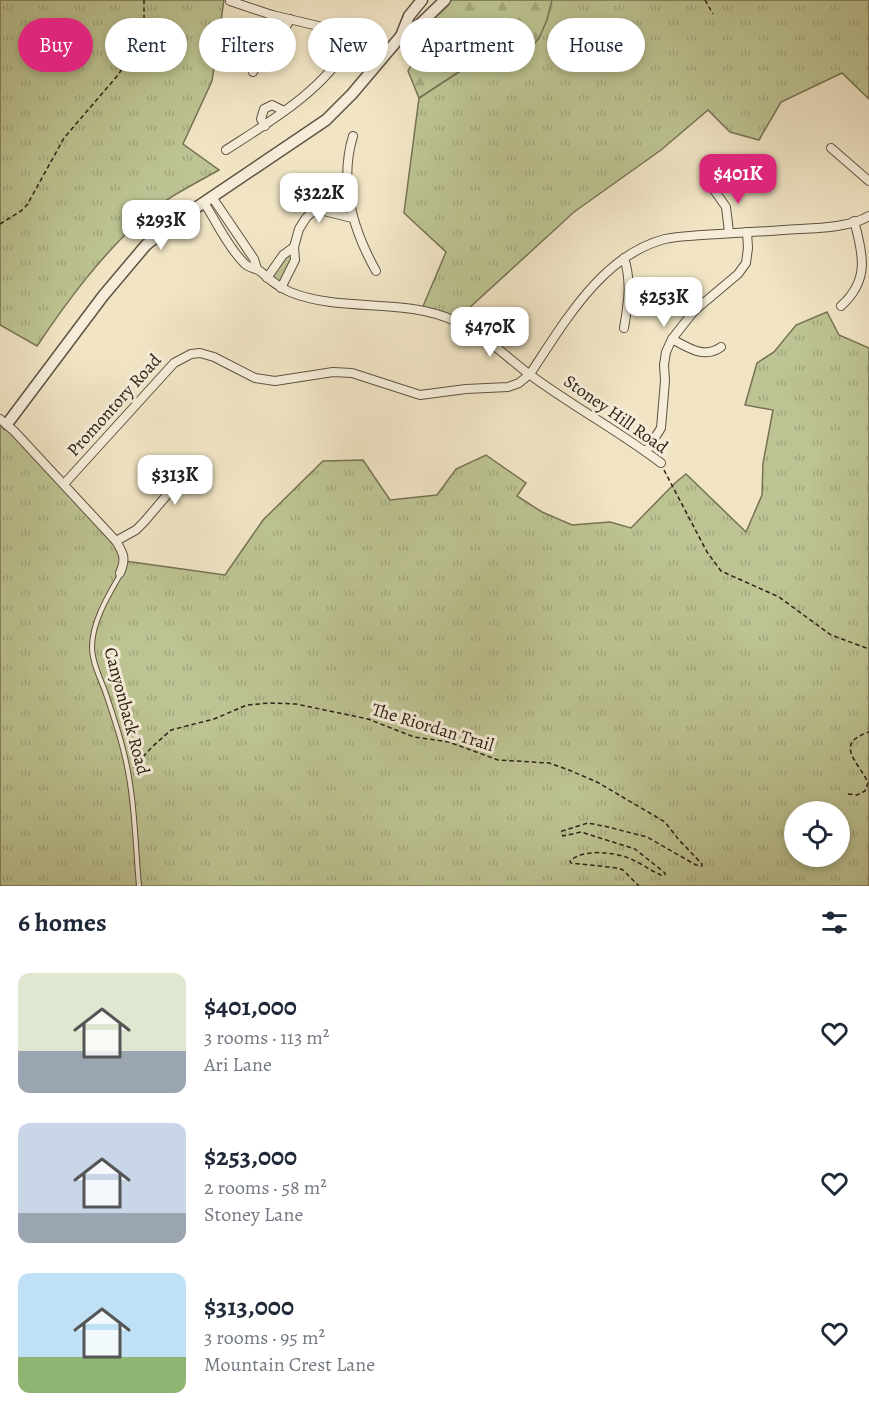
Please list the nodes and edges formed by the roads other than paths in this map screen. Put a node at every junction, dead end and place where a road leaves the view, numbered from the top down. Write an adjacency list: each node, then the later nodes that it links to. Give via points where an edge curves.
1 (422, 0): 7 (street)
2 (445, 0): 8 (street)
3 (230, 1): 4 (street)
4 (272, 15): 5 (street); 6 (street)
5 (271, 18)
6 (283, 18)
7 (408, 18)
8 (426, 18)
9 (400, 37): 10 (street)
10 (388, 52)
11 (329, 72): 13 (street)
12 (370, 73): 20 (street, via 326,120)
13 (284, 111): 14 (street); 14 (street, via 268,106 261,114)
14 (264, 126): 17 (street)
15 (353, 136): 22 (street, via 347,172)
16 (831, 148): 18 (street)
17 (226, 150)
18 (869, 181)
19 (712, 187): 24 (street, via 726,207)
20 (208, 200): 26 (street, Stoney Hill Road); 27 (street, Stoney Hill Road); 39 (street, via 153,239 125,267)
21 (869, 216): 23 (street, Promontory Road)
22 (352, 218): 28 (street, via 320,210 311,213 299,229); 31 (street)
23 (854, 221): 25 (street, Promontory Road); 34 (street, via 866,274 857,292)
24 (729, 232): 25 (street, Promontory Road); 29 (street, Promontory Road, via 665,239)
25 (747, 232): 36 (street, via 746,263 694,311)
26 (240, 240): 27 (street); 30 (street, Stoney Hill Road)
27 (231, 246): 30 (street, Stoney Hill Road, via 246,266)
28 (294, 248): 32 (street, via 283,255); 33 (street, via 295,260)
29 (624, 258): 35 (street, via 629,299); 38 (street, Promontory Road, via 595,282)
30 (257, 269): 32 (street, Stoney Hill Road)
31 (376, 271)
32 (267, 278): 33 (street, Stoney Hill Road)
33 (280, 288): 38 (street, Stoney Hill Road, via 334,303 438,314 476,331)
34 (841, 306)
35 (624, 328)
36 (672, 339): 37 (street, via 702,352); 40 (street, via 664,365 661,428)
37 (721, 347)
38 (530, 374): 40 (street, Stoney Hill Road); 43 (street, Promontory Road, via 508,387 466,388 420,396 352,373 267,380 208,354 191,354 174,363)
39 (3, 422): 43 (street, Canyonback Road)
40 (646, 452): 42 (street, Stoney Hill Road)
41 (195, 462): 44 (street, via 136,530)
42 (661, 464)
43 (64, 484): 44 (street, Canyonback Road)
44 (116, 541): 45 (street, Canyonback Road, via 125,561)
45 (120, 573): 46 (lane, Canyonback Road, via 97,622 92,651 129,773)
46 (139, 886)

